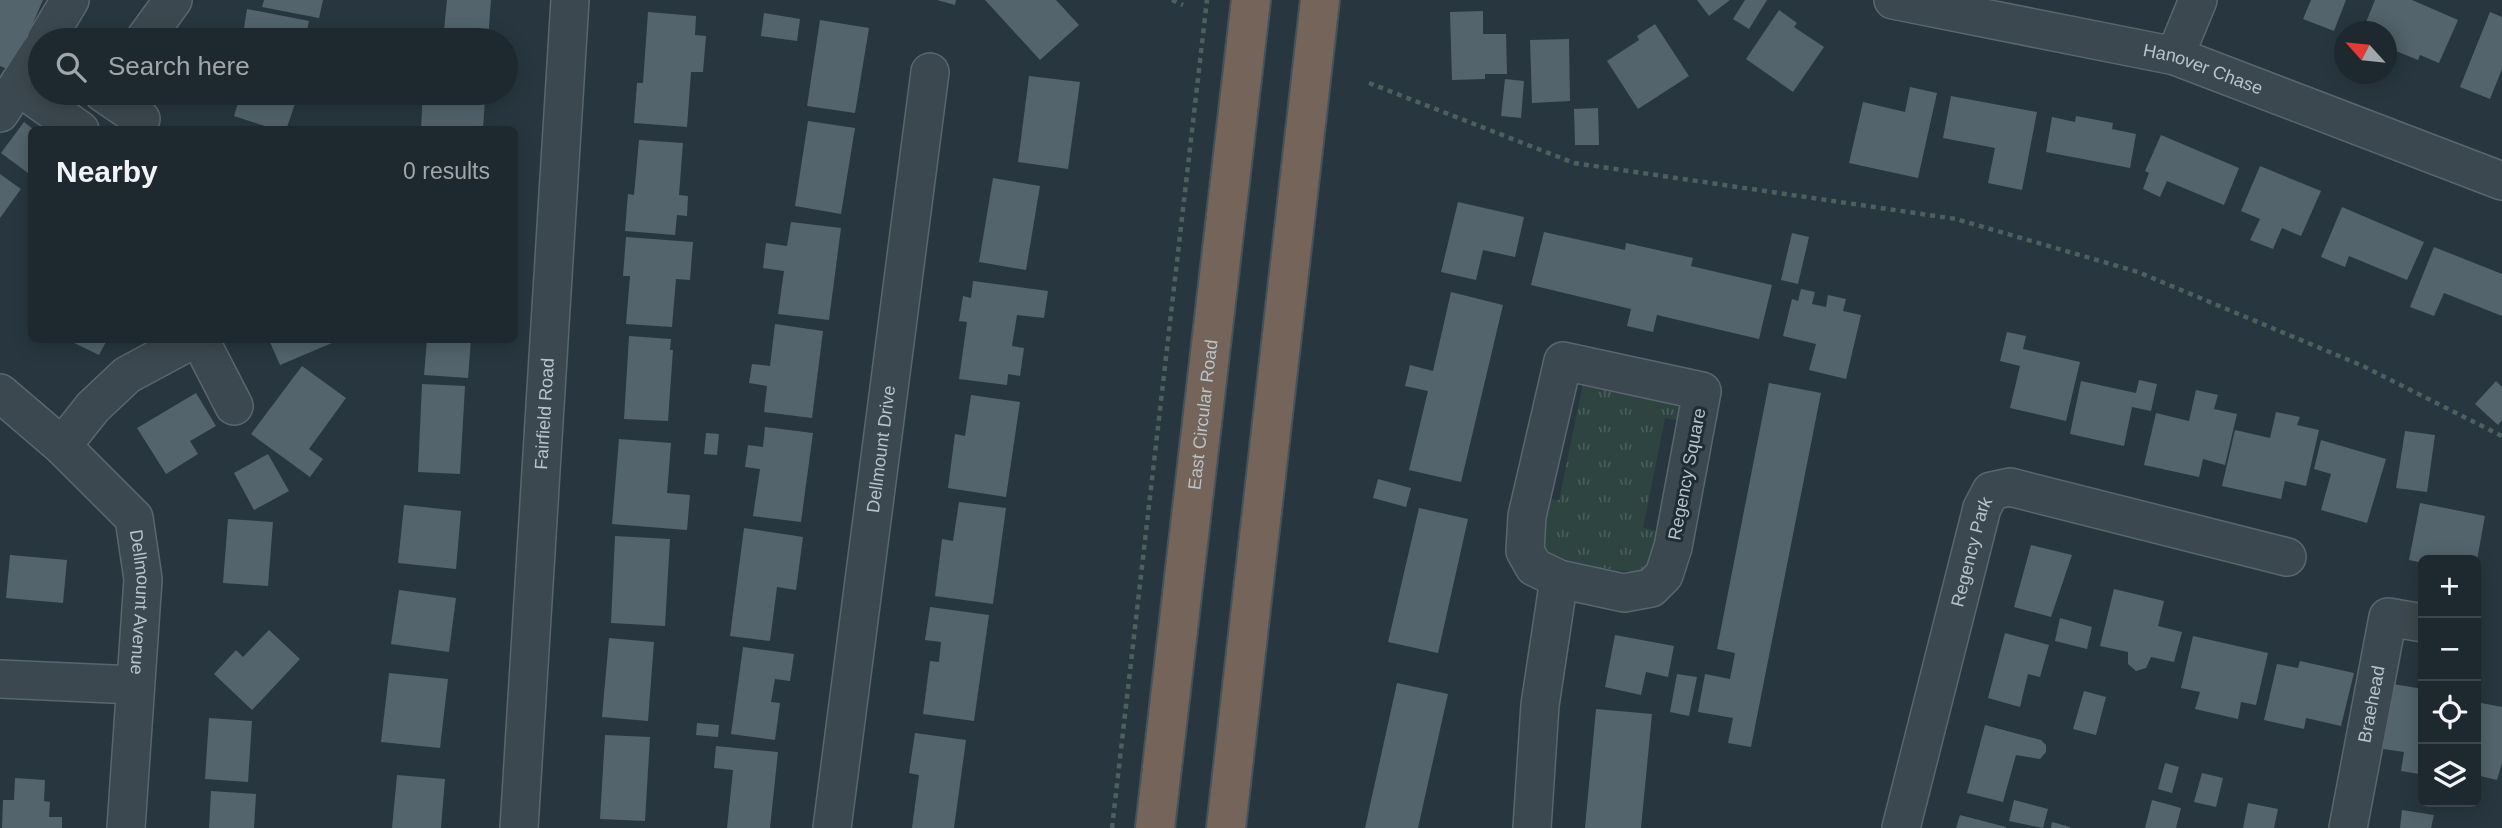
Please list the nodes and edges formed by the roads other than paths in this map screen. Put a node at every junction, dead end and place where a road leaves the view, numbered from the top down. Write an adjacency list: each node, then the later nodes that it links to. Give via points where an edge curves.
1 (70, 0): 8 (street)
2 (173, 0): 9 (street)
3 (570, 0): 29 (street, Fairfield Road)
4 (1251, 0): 31 (highway, East Circular Road)
5 (1320, 0): 32 (highway)
6 (1893, 0): 10 (street, Hanover Chase)
7 (2197, 0): 10 (street)
8 (53, 28)
9 (153, 28)
10 (2175, 56): 17 (street, Hanover Chase)
11 (28, 71): 13 (street)
12 (930, 72): 30 (street, Dellmount Drive)
13 (10, 100): 16 (street)
14 (122, 105): 15 (street)
15 (141, 119)
16 (71, 126)
17 (2502, 181)
18 (186, 343): 22 (street, via 127,375)
19 (202, 343): 21 (street)
20 (0, 393): 22 (street, Dellmount Avenue)
21 (234, 405)
22 (62, 446): 27 (street, Dellmount Avenue, via 134,518 143,579)
23 (2287, 557): 34 (street, Regency Park, via 2010,486 1991,491 1982,508)
24 (1559, 579): 24 (street, Regency Square, via 1534,566 1525,551 1527,516 1563,361 1702,391 1664,576 1651,588 1625,593); 33 (street, via 1540,705)
25 (2418, 622): 35 (street, Braehead, via 2388,617)
26 (0, 679): 27 (street)
27 (135, 685): 28 (street, Dellmount Avenue)
28 (125, 828)
29 (519, 828)
30 (832, 828)
31 (1155, 828)
32 (1226, 828)
33 (1532, 828)
34 (1901, 828)
35 (2348, 828)

